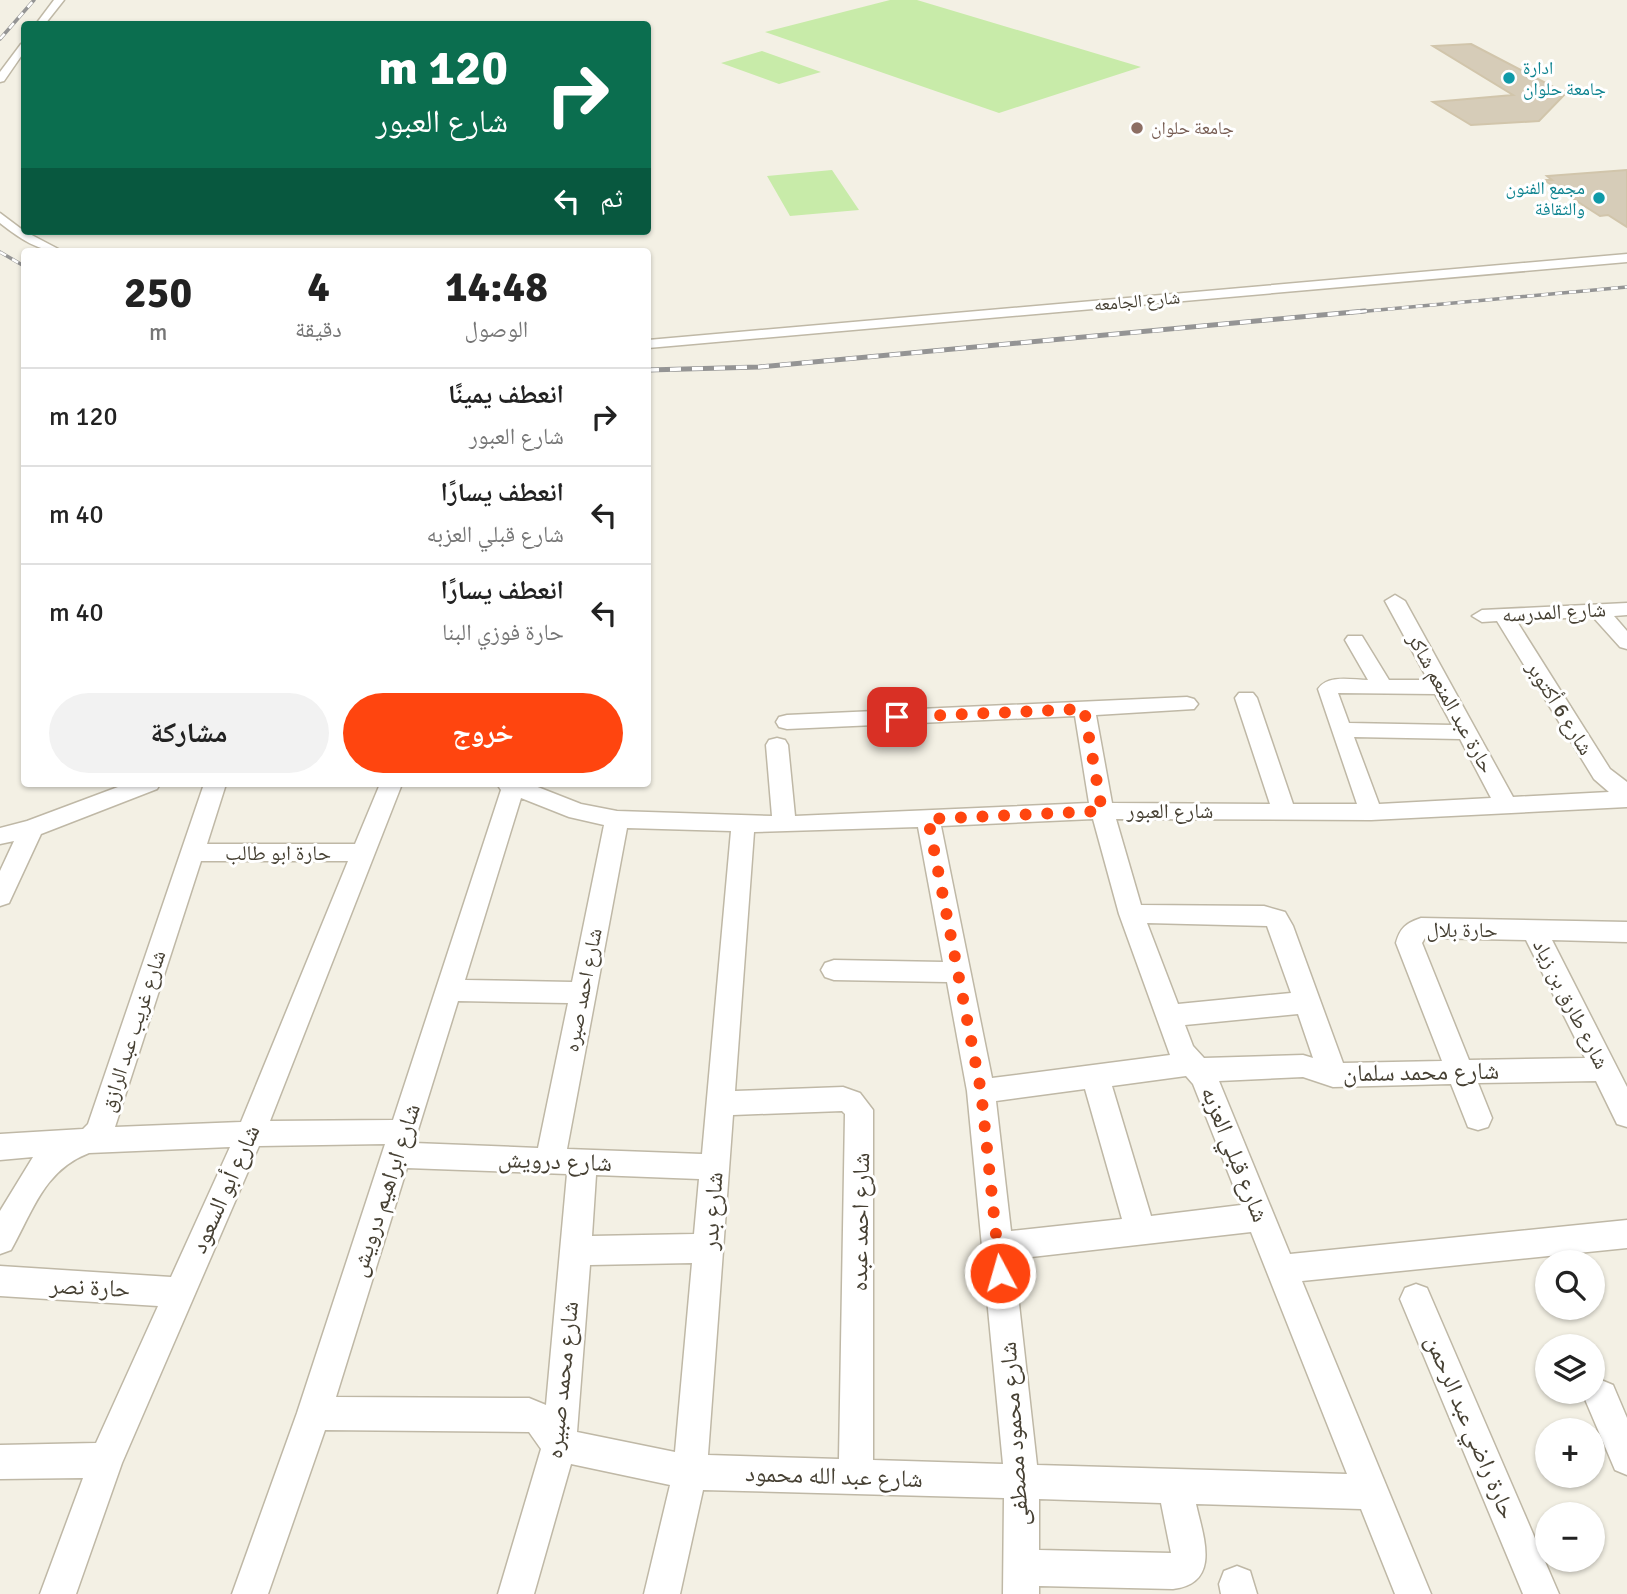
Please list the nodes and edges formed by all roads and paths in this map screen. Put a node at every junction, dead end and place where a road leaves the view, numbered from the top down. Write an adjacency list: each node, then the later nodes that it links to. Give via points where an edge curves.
1 (59, 0): 2 (street)
2 (42, 21)
3 (21, 50): 4 (street)
4 (0, 79)
5 (0, 217): 6 (street)
6 (21, 233)
7 (26, 235): 8 (street)
8 (50, 248)
9 (1627, 258): 10 (street, شارع الجامعه)
10 (651, 344)
11 (1395, 601): 18 (street, حارة عبد المنعم شاكر)
12 (1627, 609): 13 (street, شارع المدرسه)
13 (1598, 610): 14 (street, شارع المدرسه); 16 (street)
14 (1492, 616): 31 (street, شارع 6 أكتوبر, via 1602,774)
15 (1355, 639): 17 (street)
16 (1627, 643)
17 (1382, 687): 18 (street); 23 (street, via 1328,689)
18 (1443, 687): 24 (street, حارة عبد المنعم شاكر)
19 (1245, 698): 35 (street)
20 (1187, 704): 21 (street)
21 (1084, 709): 22 (street); 34 (street, شارع قبلي العزبه)
22 (787, 722)
23 (1341, 730): 24 (street); 36 (street)
24 (1467, 732): 33 (street, حارة عبد المنعم شاكر)
25 (777, 745): 40 (street)
26 (141, 787): 41 (street)
27 (214, 787): 43 (street, شارع غريب عبد الرازق)
28 (390, 787): 44 (street, شارع أبو السعود)
29 (510, 787): 51 (street, شارع ابراهيم درويش)
30 (516, 787): 37 (street, شارع العبور, via 553,803)
31 (1627, 791)
32 (1627, 799): 33 (street, شارع العبور)
33 (1507, 806): 36 (street, شارع العبور)
34 (1102, 811): 35 (street, شارع العبور); 38 (street, شارع العبور); 46 (street, شارع قبلي العزبه)
35 (1284, 811): 36 (street, شارع العبور)
36 (1371, 812)
37 (617, 819): 39 (street, شارع العبور); 52 (street, شارع احمد صبره)
38 (928, 819): 40 (street, شارع العبور); 50 (street, شارع محمود مصطفى)
39 (743, 825): 40 (street, شارع العبور); 61 (street, شارع بدر)
40 (784, 825)
41 (32, 828): 42 (street); 45 (street)
42 (0, 836)
43 (193, 852): 44 (street, حارة ابو طالب); 65 (street, شارع غريب عبد الرازق, via 100,1130)
44 (362, 853): 64 (street, شارع أبو السعود)
45 (0, 897)
46 (1131, 914): 53 (street, via 1272,917 1281,926); 54 (street, شارع قبلي العزبه)
47 (1534, 930): 48 (street, حارة بلال); 56 (street, شارع طارق بن زياد); 57 (street, حارة بلال, via 1421,928 1411,934 1409,943)
48 (1627, 932)
49 (834, 970): 50 (street)
50 (958, 972): 60 (street, شارع محمود مصطفى)
51 (448, 990): 52 (street); 66 (street, شارع ابراهيم درويش)
52 (583, 993): 68 (street, شارع احمد صبره)
53 (1308, 1002): 54 (street); 58 (street)
54 (1167, 1016): 55 (street, شارع قبلي العزبه, via 1182,1052)
55 (1195, 1067): 58 (street, شارع محمد سلمان, via 1303,1066); 59 (street, شارع محمد سلمان); 71 (street, شارع قبلي العزبه)
56 (1604, 1069): 57 (street, شارع محمد سلمان); 62 (street, شارع طارق بن زياد)
57 (1460, 1072): 58 (street, شارع محمد سلمان); 63 (street, حارة بلال)
58 (1333, 1074)
59 (1095, 1076): 60 (street, شارع محمد سلمان); 72 (street)
60 (981, 1091): 75 (street, شارع محمود مصطفى)
61 (720, 1103): 70 (street, شارع بدر); 89 (street, شارع احمد عبده, via 843,1099 859,1110)
62 (1627, 1115)
63 (1478, 1118)
64 (251, 1132): 65 (street, شارع درويش); 66 (street, شارع درويش); 80 (street, شارع أبو السعود)
65 (90, 1139): 67 (street, شارع درويش); 74 (street, via 53,1156)
66 (400, 1144): 68 (street, شارع درويش); 83 (street, شارع ابراهيم درويش)
67 (0, 1147)
68 (550, 1161): 69 (street, شارع درويش)
69 (583, 1162): 70 (street, شارع درويش); 77 (street, شارع محمد صبيره)
70 (715, 1167): 76 (street, شارع بدر)
71 (1260, 1217): 72 (street); 78 (street, شارع قبلي العزبه)
72 (1140, 1230): 75 (street)
73 (1627, 1234): 78 (street)
74 (0, 1240)
75 (998, 1247): 90 (street, شارع محمود مصطفى)
76 (709, 1248): 77 (street); 88 (street, شارع بدر)
77 (575, 1251): 84 (street, شارع محمد صبيره)
78 (1281, 1269): 92 (street, شارع قبلي العزبه)
79 (0, 1281): 80 (street, حارة نصر)
80 (179, 1292): 86 (street, شارع أبو السعود)
81 (1416, 1299): 99 (street, حارة راضي عبد الرحمن)
82 (1604, 1404): 85 (street)
83 (314, 1413): 84 (street, via 529,1415 541,1420); 95 (street, شارع ابراهيم درويش)
84 (558, 1445): 88 (street, شارع عبد الله محمود); 96 (street, شارع محمد صبيره)
85 (1627, 1458)
86 (106, 1460): 87 (street); 94 (street, شارع أبو السعود)
87 (0, 1462)
88 (690, 1472): 89 (street, شارع عبد الله محمود); 97 (street, شارع بدر)
89 (856, 1477): 90 (street, شارع عبد الله محمود)
90 (1022, 1482): 91 (street, شارع عبد الله محمود); 93 (street, شارع محمود مصطفى)
91 (1175, 1486): 92 (street, شارع عبد الله محمود); 93 (street, via 1189,1554 1184,1569)
92 (1372, 1492): 98 (street, شارع قبلي العزبه)
93 (1021, 1581)
94 (58, 1594)
95 (250, 1594)
96 (516, 1594)
97 (662, 1594)
98 (1413, 1594)
99 (1541, 1594)

